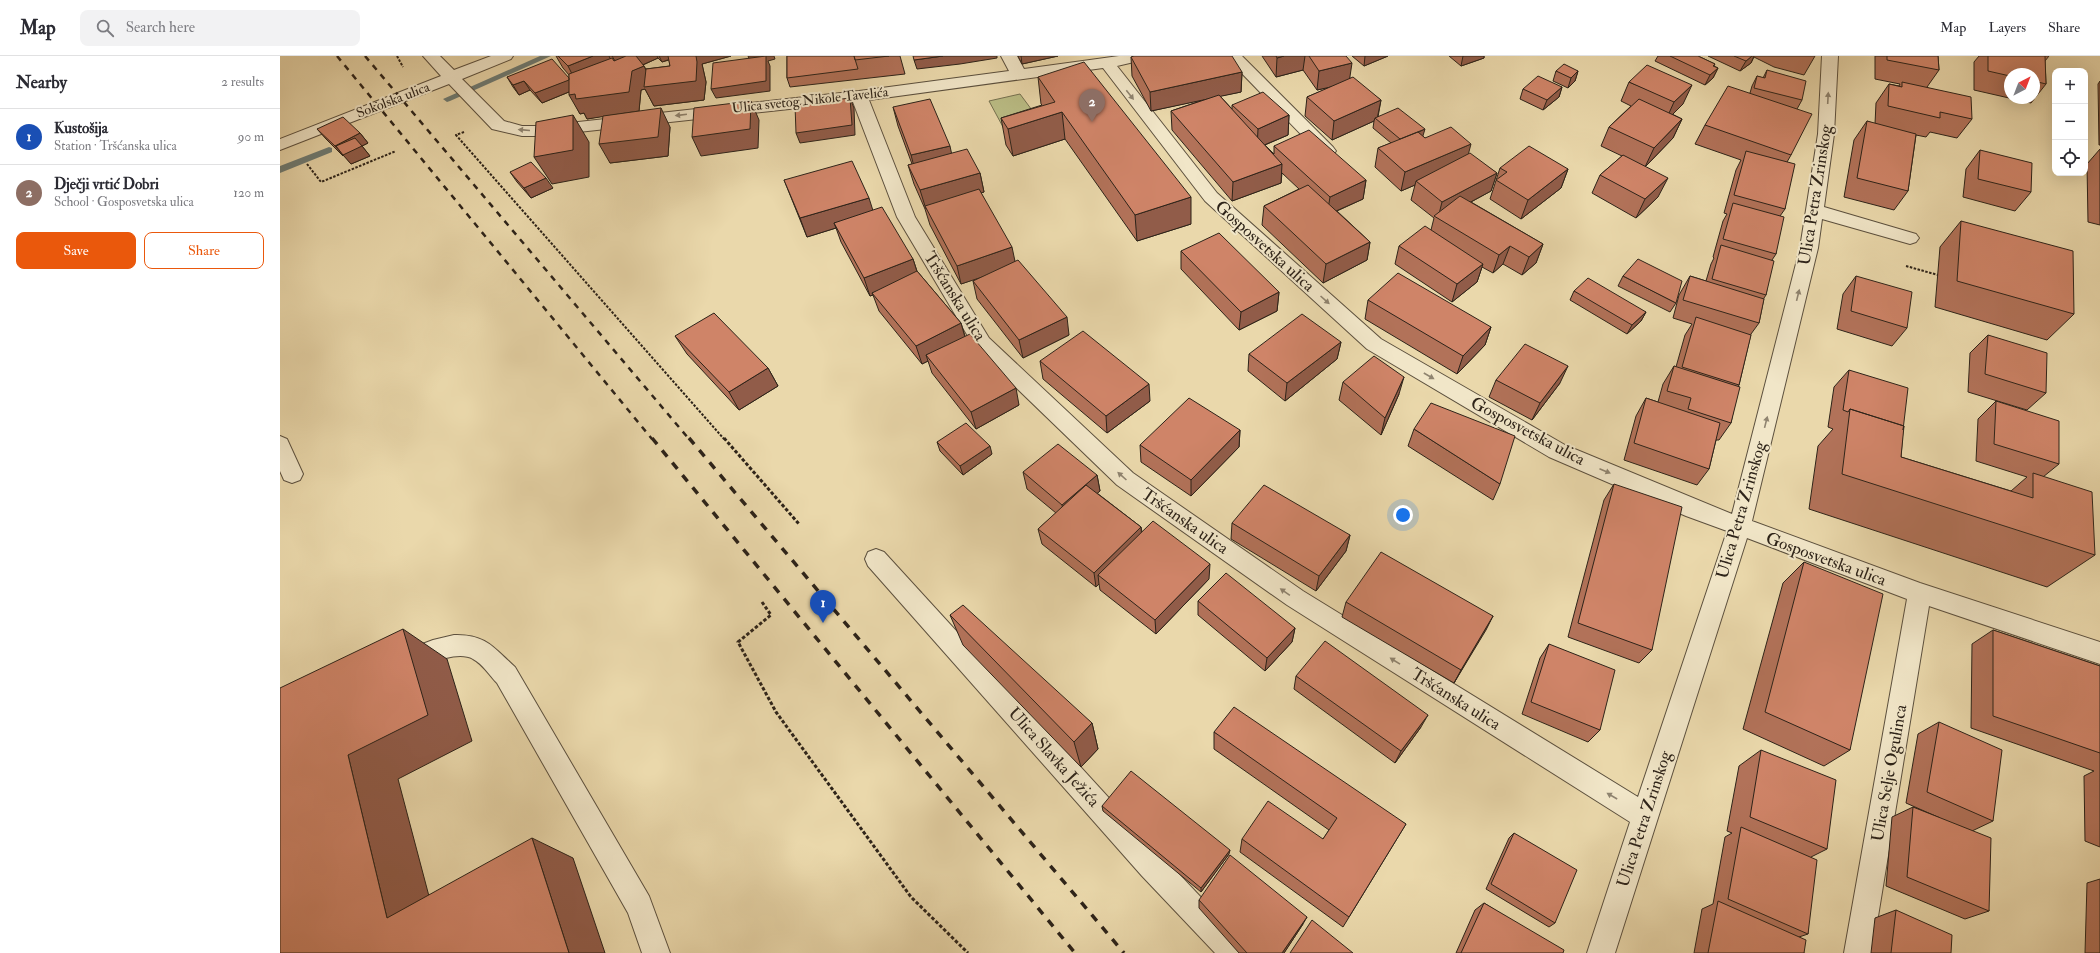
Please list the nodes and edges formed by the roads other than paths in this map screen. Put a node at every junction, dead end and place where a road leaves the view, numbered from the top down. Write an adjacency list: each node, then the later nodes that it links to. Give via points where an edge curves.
1 (431, 56): 9 (street, Ulica svetog Nikole Tavelića)
2 (505, 56): 9 (street, Sokolska ulica)
3 (1009, 56): 8 (street)
4 (1141, 56): 7 (street, Ulica svetog Nikole Tavelića)
5 (1233, 56): 13 (street)
6 (1830, 56): 14 (street, Ulica Petra Zrinskog, one-way to 6, via 1826,134)
7 (1108, 63): 8 (street, Ulica svetog Nikole Tavelića); 18 (street, Gosposvetska ulica, one-way to 18, via 1113,73 1211,197 1374,344 1558,451)
8 (1019, 74): 10 (street, Ulica svetog Nikole Tavelića)
9 (459, 86): 10 (street, Ulica svetog Nikole Tavelića, one-way to 9, via 542,131 522,131 498,125); 12 (street, Sokolska ulica)
10 (859, 96): 23 (street, Tršćanska ulica, one-way to 10, via 1295,598 1125,479 982,342 906,217)
11 (280, 126): 12 (street)
12 (285, 143)
13 (1328, 151)
14 (1815, 211): 15 (street); 18 (street, Ulica Petra Zrinskog, one-way to 14, via 1747,502 1809,248)
15 (1910, 238)
16 (280, 445): 17 (street)
17 (292, 474)
18 (1738, 527): 20 (street, Gosposvetska ulica); 23 (street, Ulica Petra Zrinskog)
19 (876, 559): 25 (street, Ulica Slavka Ježića, via 1152,866)
20 (1920, 593): 21 (street, Gosposvetska ulica); 27 (street, Ulica Selje Ogulinca)
21 (2100, 653)
22 (382, 672): 24 (street, via 433,649 465,646 482,650 506,675 639,906)
23 (1646, 816): 26 (street, Ulica Petra Zrinskog)
24 (656, 953)
25 (1234, 953)
26 (1601, 953)
27 (1858, 953)

